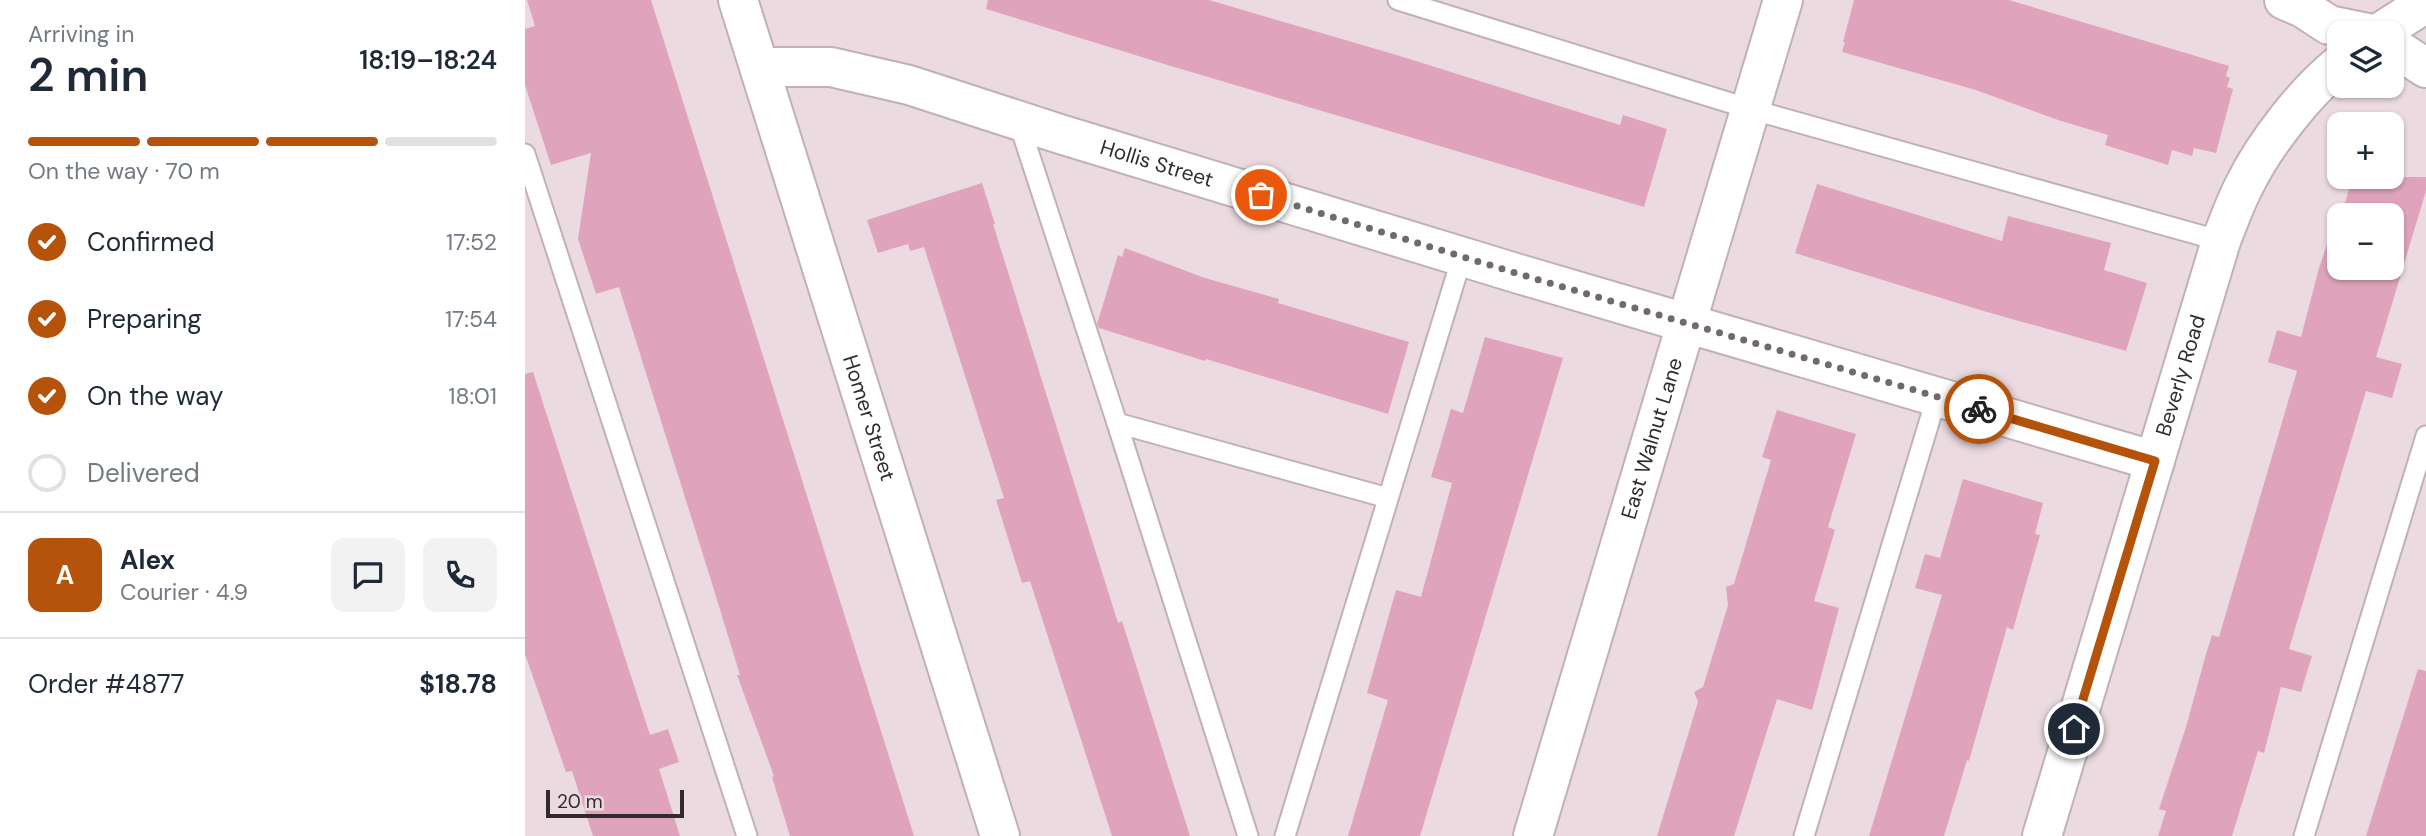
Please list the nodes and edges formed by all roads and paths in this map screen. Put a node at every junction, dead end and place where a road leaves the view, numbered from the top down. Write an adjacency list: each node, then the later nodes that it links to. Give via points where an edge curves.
1 (738, 0): 9 (street, Homer Street)
2 (1398, 0): 12 (lane)
3 (1783, 0): 12 (street, East Walnut Lane)
4 (2284, 0): 7 (street)
5 (2426, 3): 6 (street)
6 (2398, 21)
7 (2327, 23)
8 (2404, 54): 10 (street)
9 (760, 67): 13 (street, Hollis Street, via 831,67 909,85); 24 (street, Homer Street)
10 (2426, 68)
11 (2327, 74): 15 (street, Beverly Road, via 2281,128 2244,185)
12 (1750, 108): 15 (lane); 17 (street, East Walnut Lane)
13 (1018, 120): 16 (street, Hollis Street); 19 (lane)
14 (525, 154): 23 (lane)
15 (2221, 241): 21 (street, Beverly Road)
16 (1462, 257): 17 (street, Hollis Street); 22 (lane)
17 (1686, 322): 18 (street, Hollis Street); 27 (street, East Walnut Lane)
18 (1937, 396): 21 (street, Hollis Street); 28 (lane)
19 (1117, 423): 22 (lane); 25 (lane)
20 (2426, 436): 30 (lane)
21 (2155, 461): 29 (street, Beverly Road)
22 (1388, 498): 26 (lane)
23 (747, 836)
24 (1000, 836)
25 (1248, 836)
26 (1285, 836)
27 (1533, 836)
28 (1804, 836)
29 (2042, 836)
30 (2304, 836)

